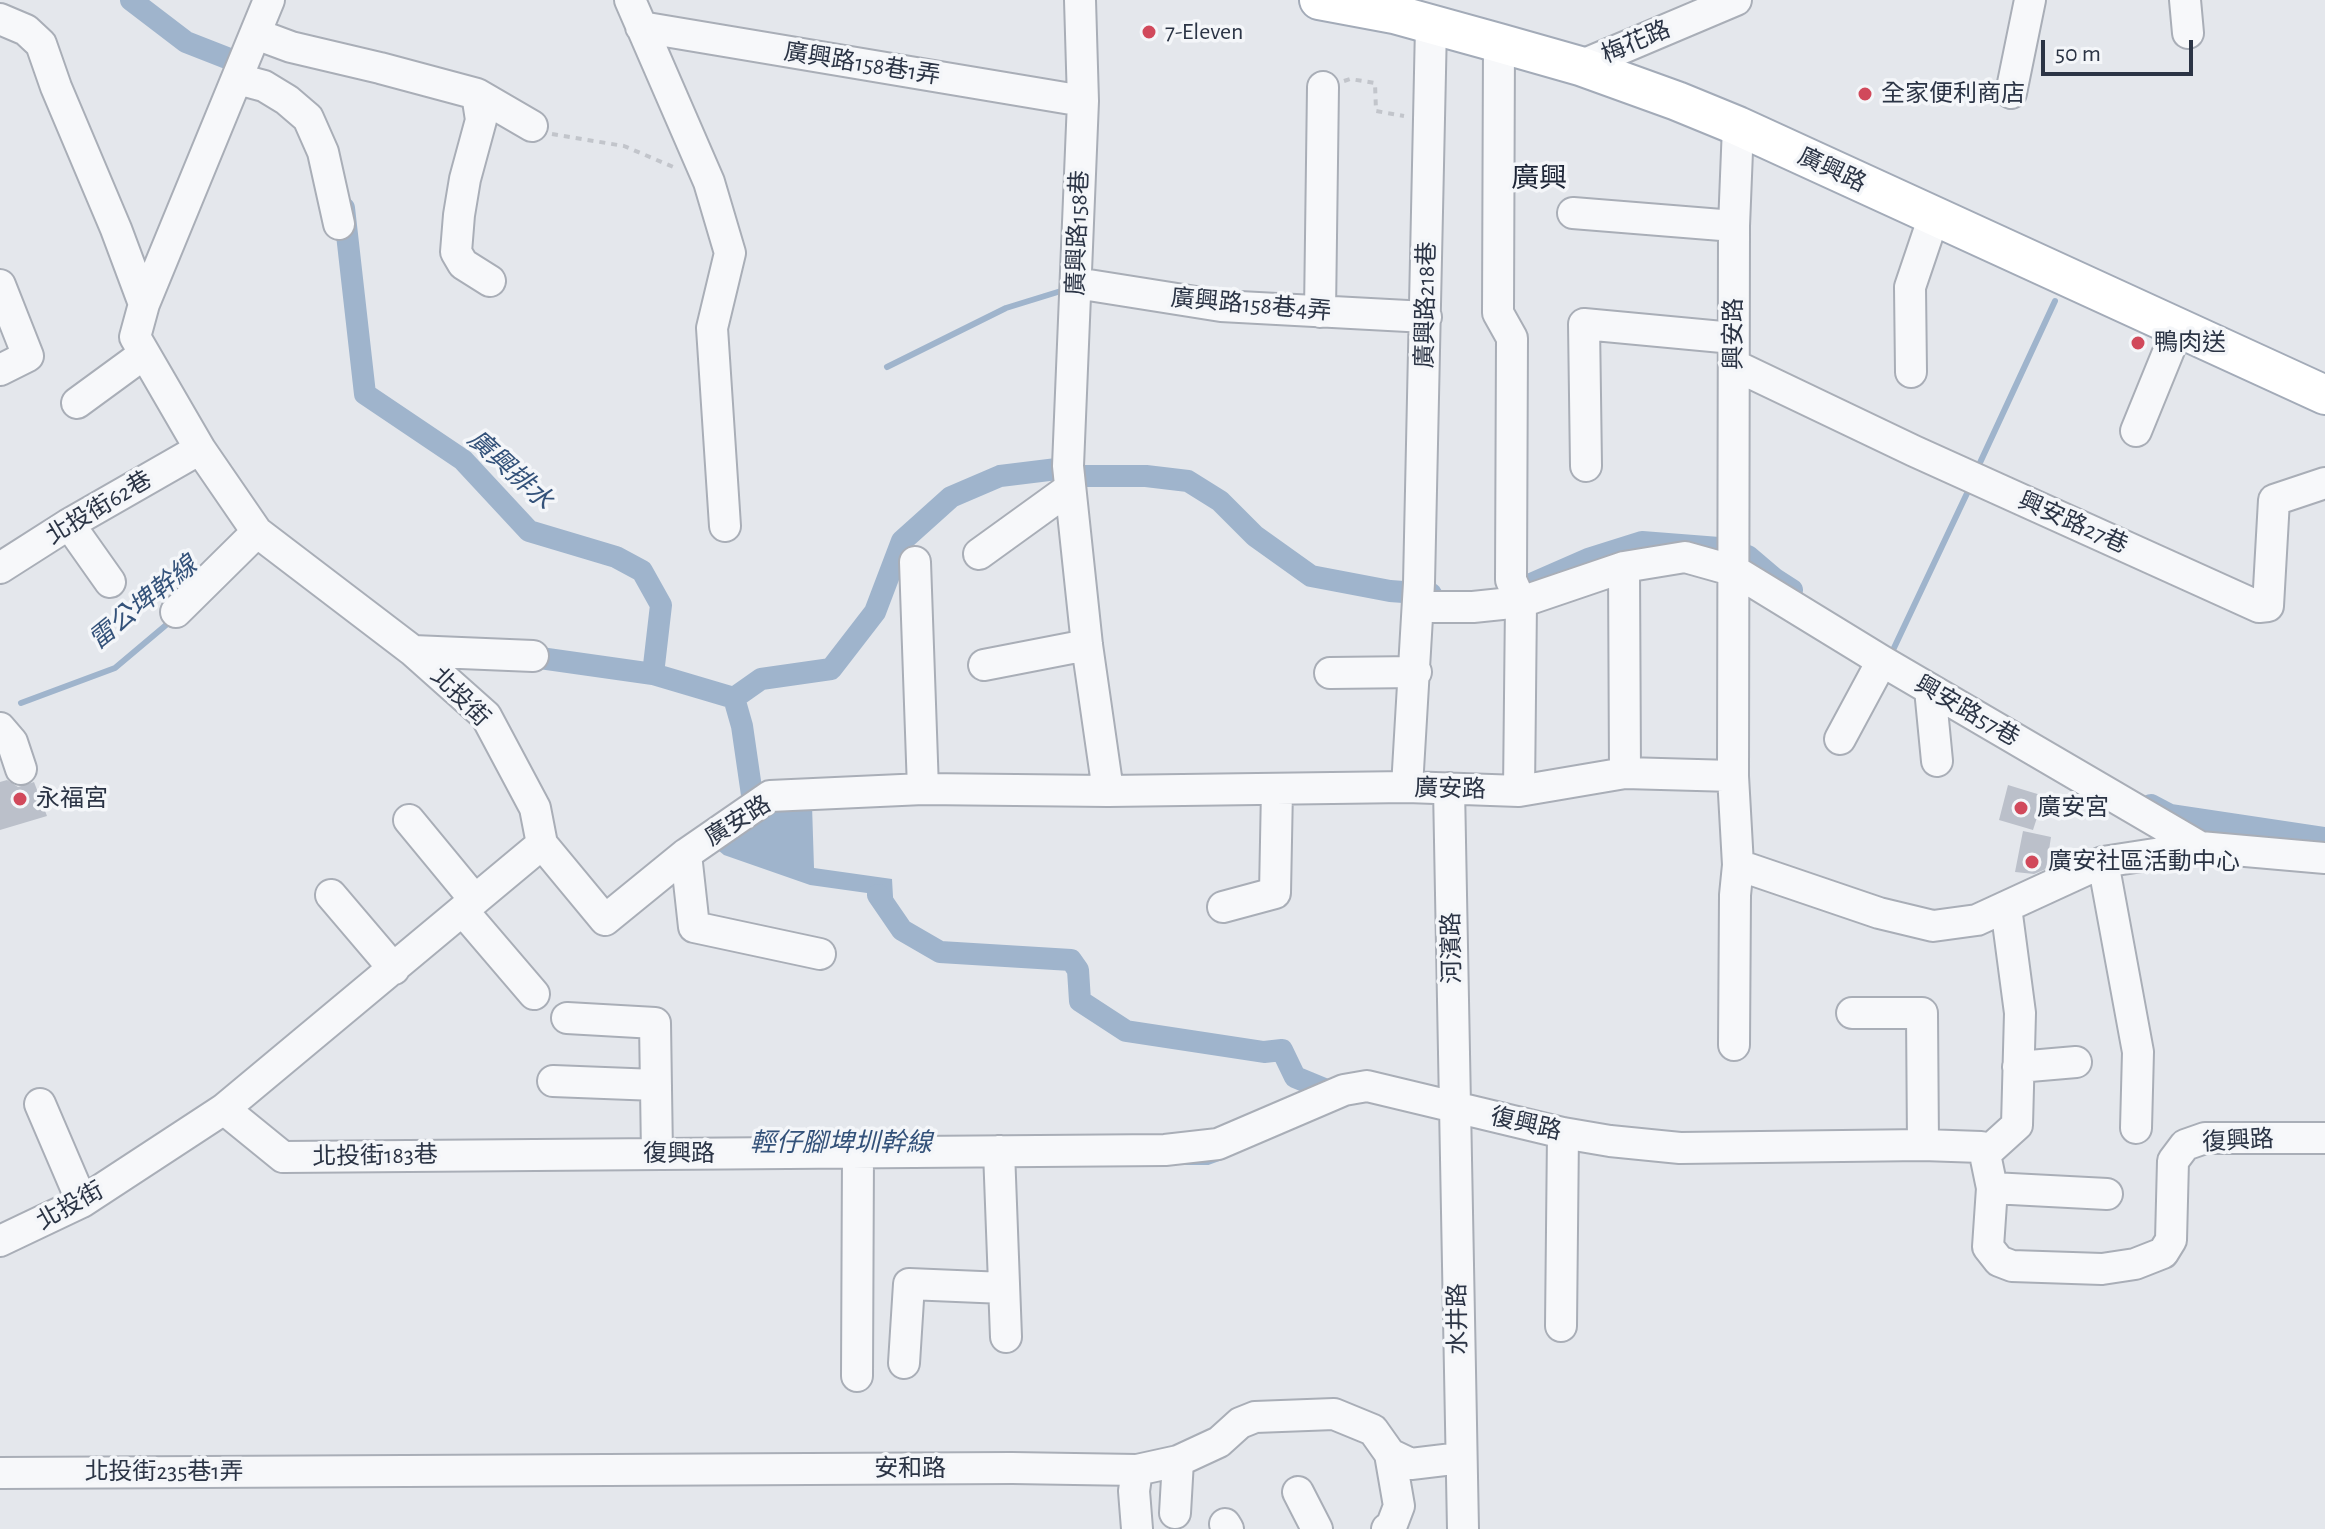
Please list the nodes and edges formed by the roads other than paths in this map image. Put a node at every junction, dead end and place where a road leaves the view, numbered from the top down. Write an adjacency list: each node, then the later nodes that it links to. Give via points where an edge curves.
1 (269, 0): 13 (street, 北投街)
2 (1080, 0): 18 (street, 廣興路158巷)
3 (1319, 0): 7 (main road, 廣興路)
4 (1736, 0): 14 (street, 梅花路)
5 (2030, 0): 16 (street)
6 (2185, 0): 11 (street)
7 (1398, 7): 10 (main road, 廣興路)
8 (635, 13): 18 (street, 廣興路158巷1弄); 44 (street, via 709,182 730,253 712,328)
9 (0, 19): 28 (street, via 26,30 41,44)
10 (1431, 26): 12 (main road, 廣興路); 30 (street, 廣興路218巷)
11 (2188, 33)
12 (1499, 43): 14 (main road, 廣興路); 52 (street, via 1498,313 1512,338)
13 (247, 56): 17 (street, via 291,47); 23 (street, via 264,86 308,118 323,152); 28 (street, 北投街)
14 (1580, 66): 20 (main road, 廣興路)
15 (1323, 87): 29 (street)
16 (2011, 93)
17 (477, 94): 19 (street); 25 (street, via 481,120 465,179 456,252 463,264)
18 (1083, 101): 26 (street, 廣興路158巷)
19 (532, 126)
20 (1738, 126): 22 (main road, 廣興路); 24 (street, 興安路)
21 (1573, 213): 24 (street)
22 (1934, 216): 31 (main road, 廣興路); 35 (street, via 1910,287)
23 (339, 224)
24 (1734, 226): 32 (street, 興安路)
25 (490, 281)
26 (1076, 283): 29 (street, 廣興路158巷4弄, via 1221,306); 41 (street, 廣興路158巷)
27 (0, 285): 34 (street, via 28,356)
28 (144, 304): 33 (street, 北投街, via 135,337)
29 (1320, 312): 30 (street, 廣興路158巷4弄)
30 (1426, 317): 53 (street, 廣興路218巷)
31 (2178, 328): 36 (main road, 廣興路); 38 (street)
32 (1734, 351): 40 (street, via 1584,324); 42 (street, 興安路27巷, via 1914,451 2259,607 2268,606 2274,500); 50 (street, 興安路)
33 (144, 354): 37 (street); 39 (street, 北投街)
34 (0, 370)
35 (1911, 372)
36 (2325, 395)
37 (77, 403)
38 (2136, 431)
39 (200, 449): 43 (street, 北投街62巷); 45 (street, 北投街)
40 (1586, 466)
41 (1068, 478): 46 (street); 55 (street, 廣興路158巷)
42 (2325, 483)
43 (69, 524): 49 (street, 北投街62巷); 51 (street)
44 (725, 526)
45 (257, 532): 54 (street); 56 (street, 北投街)
46 (979, 554)
47 (915, 562): 71 (street)
48 (1624, 567): 50 (street, 興安路57巷, via 1685,557); 52 (street, 興安路57巷); 67 (street)
49 (0, 568)
50 (1735, 571): 58 (street, 興安路57巷); 68 (street)
51 (110, 582)
52 (1516, 591): 53 (street, 興安路57巷, via 1473,607); 74 (street)
53 (1418, 595): 60 (street, 廣興路218巷)
54 (176, 612)
55 (1087, 645): 59 (street); 73 (street, 廣興路158巷)
56 (413, 651): 57 (street); 76 (street, 北投街, via 486,716 535,808)
57 (533, 656)
58 (1882, 661): 62 (street, 興安路57巷); 64 (street)
59 (984, 665)
60 (1416, 672): 61 (street); 69 (street, 廣興路218巷)
61 (1330, 673)
62 (1930, 689): 65 (street); 77 (street, 興安路57巷)
63 (0, 728): 66 (street, via 12,742)
64 (1840, 739)
65 (1937, 761)
66 (21, 769)
67 (1625, 773): 68 (street, 廣安路); 74 (street, 廣安路)
68 (1733, 776): 81 (street)
69 (1407, 787): 70 (street, 廣安路); 72 (street, 廣安路)
70 (1449, 788): 74 (street, 廣安路); 97 (street, 河濱路)
71 (923, 789): 73 (street, 廣安路); 78 (street, 廣安路, via 770,796)
72 (1277, 789): 73 (street, 廣安路); 84 (street, via 1275,893)
73 (1108, 791)
74 (1519, 791)
75 (409, 820): 83 (street)
76 (542, 844): 78 (street, 廣安路, via 605,920); 83 (street, 北投街)
77 (2200, 847): 79 (street); 80 (street)
78 (686, 854): 86 (street, via 694,927)
79 (2325, 858)
80 (2103, 862): 85 (street); 99 (street, via 2138,1052)
81 (1738, 865): 85 (street, via 1933,926 1977,920); 91 (street)
82 (331, 895): 87 (street)
83 (469, 906): 87 (street, 北投街); 88 (street)
84 (1223, 907)
85 (2006, 907): 93 (street, via 2020,1013)
86 (820, 954)
87 (394, 969): 98 (street, 北投街)
88 (534, 994)
89 (1852, 1013): 102 (street, via 1922,1013)
90 (567, 1018): 95 (street, via 655,1023)
91 (1734, 1045)
92 (2076, 1062): 93 (street)
93 (2018, 1067): 107 (street, via 2017,1125)
94 (553, 1081): 95 (street)
95 (656, 1085): 106 (street)
96 (40, 1104): 110 (street)
97 (1455, 1108): 100 (street, 復興路); 103 (street, 復興路, via 1367,1086 1344,1090 1218,1144 1165,1150); 118 (street, 水井路)
98 (224, 1109): 104 (street, 北投街183巷, via 283,1157); 110 (street, 北投街)
99 (2136, 1128)
100 (1563, 1133): 102 (street, 復興路, via 1680,1148); 113 (street)
101 (2325, 1138): 108 (street, 復興路, via 2205,1138 2185,1145 2173,1161 2171,1240 2163,1253 2102,1269 1999,1261 1988,1247)
102 (1923, 1145): 107 (street, 復興路, via 1981,1147)
103 (999, 1151): 105 (street, 復興路); 112 (street)
104 (543, 1153): 106 (street, 復興路)
105 (858, 1153): 106 (street, 復興路); 116 (street)
106 (657, 1154)
107 (1985, 1154): 108 (street, 復興路)
108 (1992, 1188): 109 (street)
109 (2107, 1194)
110 (82, 1202): 111 (street, 北投街)
111 (0, 1241)
112 (1004, 1288): 114 (street); 115 (street, via 909,1284)
113 (1561, 1326)
114 (1006, 1337)
115 (904, 1363)
116 (857, 1376)
117 (1390, 1454): 118 (street, via 1411,1464); 119 (street, 安和路, via 1373,1430 1334,1414 1255,1417); 127 (street, via 1399,1506)
118 (1461, 1458): 128 (street, 水井路)
119 (1178, 1461): 120 (street, 安和路); 124 (street)
120 (1137, 1470): 121 (street, 安和路); 125 (street)
121 (329, 1471): 122 (street, 北投街235巷1弄)
122 (0, 1473)
123 (1298, 1492): 126 (street)
124 (1175, 1513)
125 (1137, 1529)
126 (1317, 1529)
127 (1387, 1529)
128 (1463, 1529)

